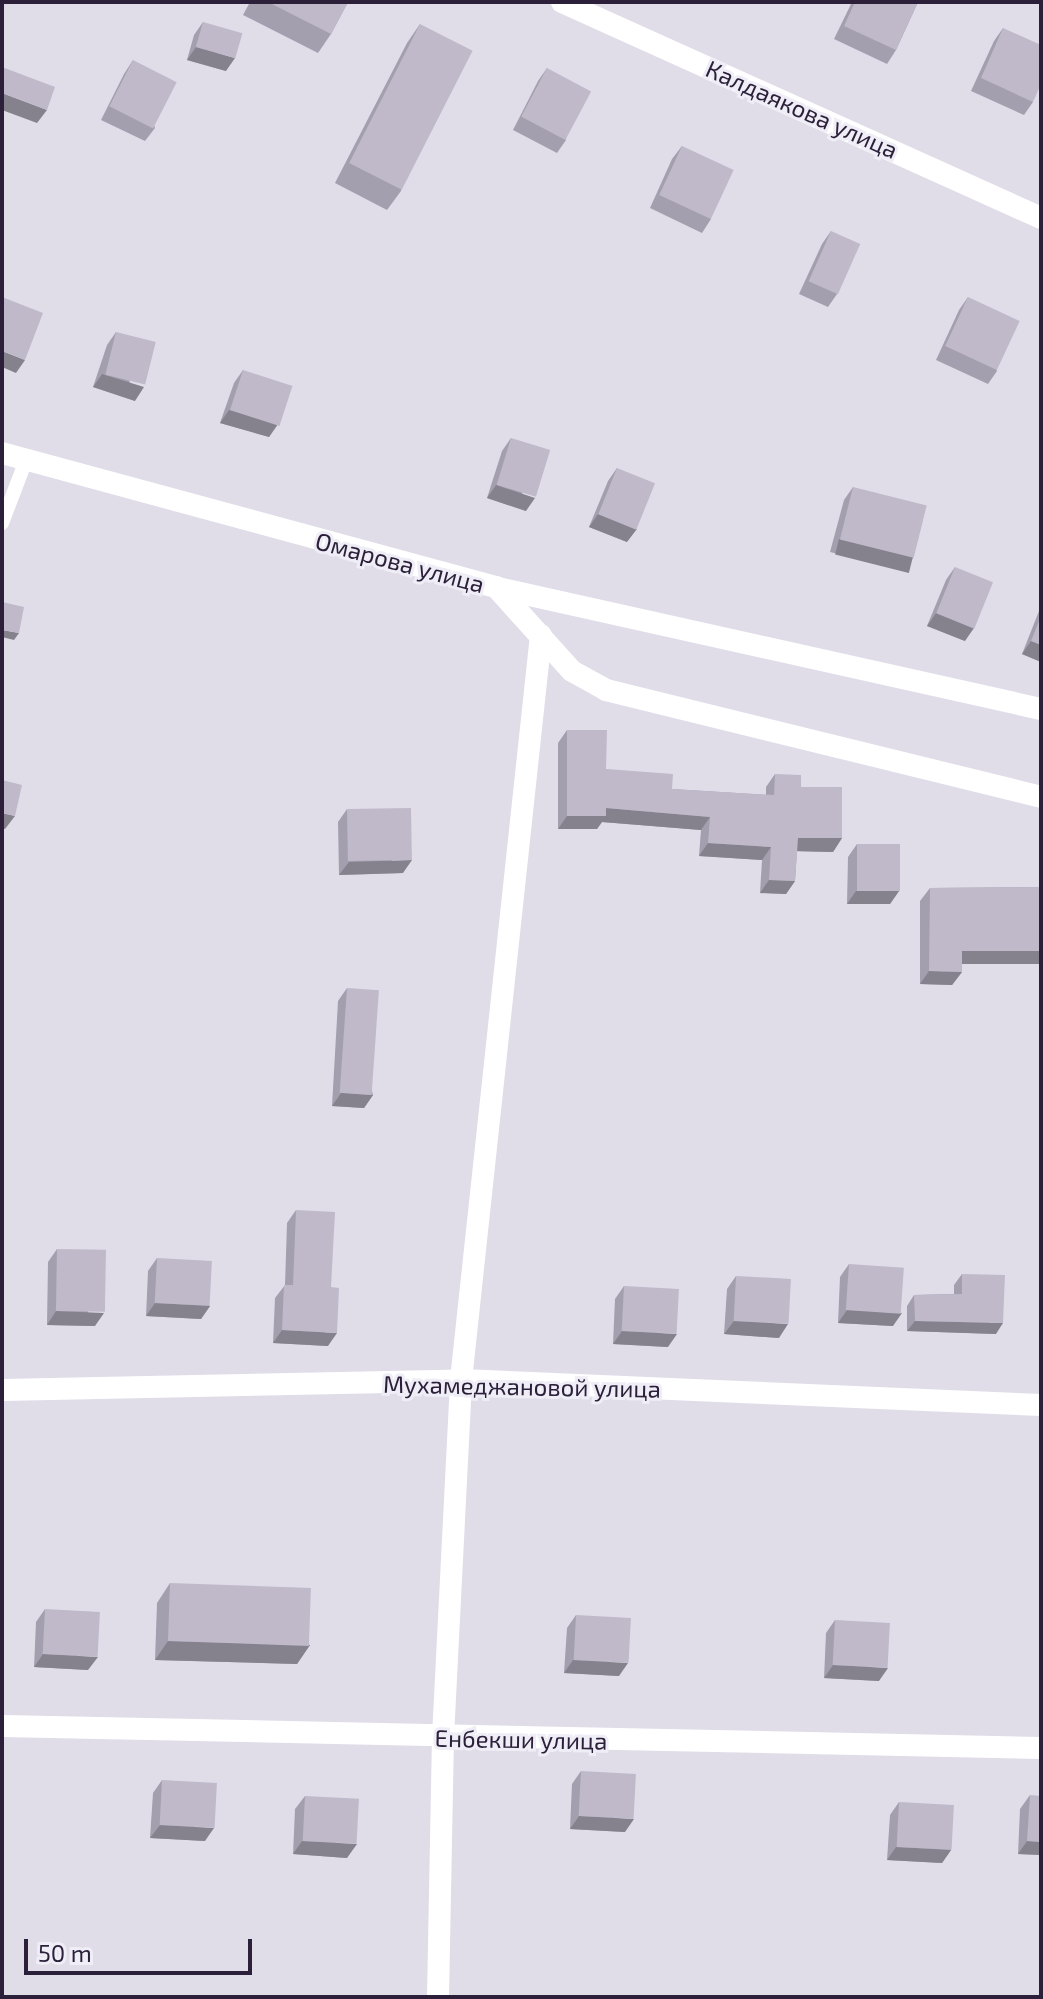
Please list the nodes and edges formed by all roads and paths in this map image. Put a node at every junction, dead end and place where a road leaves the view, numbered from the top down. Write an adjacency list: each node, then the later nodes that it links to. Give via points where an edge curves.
1 (562, 2): 2 (street, Калдаякова улица)
2 (1041, 218)
3 (2, 453): 4 (street, Омарова улица)
4 (26, 460): 5 (lane); 6 (street, Омарова улица)
5 (2, 523)
6 (496, 587): 7 (street, Омарова улица); 8 (street)
7 (541, 635): 9 (street, Омарова улица, via 572,671 606,690); 10 (street)
8 (1041, 709)
9 (1041, 797)
10 (461, 1380): 11 (street, Мухамеджановой улица); 12 (street, Мухамеджановой улица); 14 (street)
11 (2, 1390)
12 (1041, 1405)
13 (2, 1726): 14 (street, Енбекши улица)
14 (443, 1737): 15 (street, Енбекши улица); 16 (street)
15 (1041, 1748)
16 (438, 1997)

